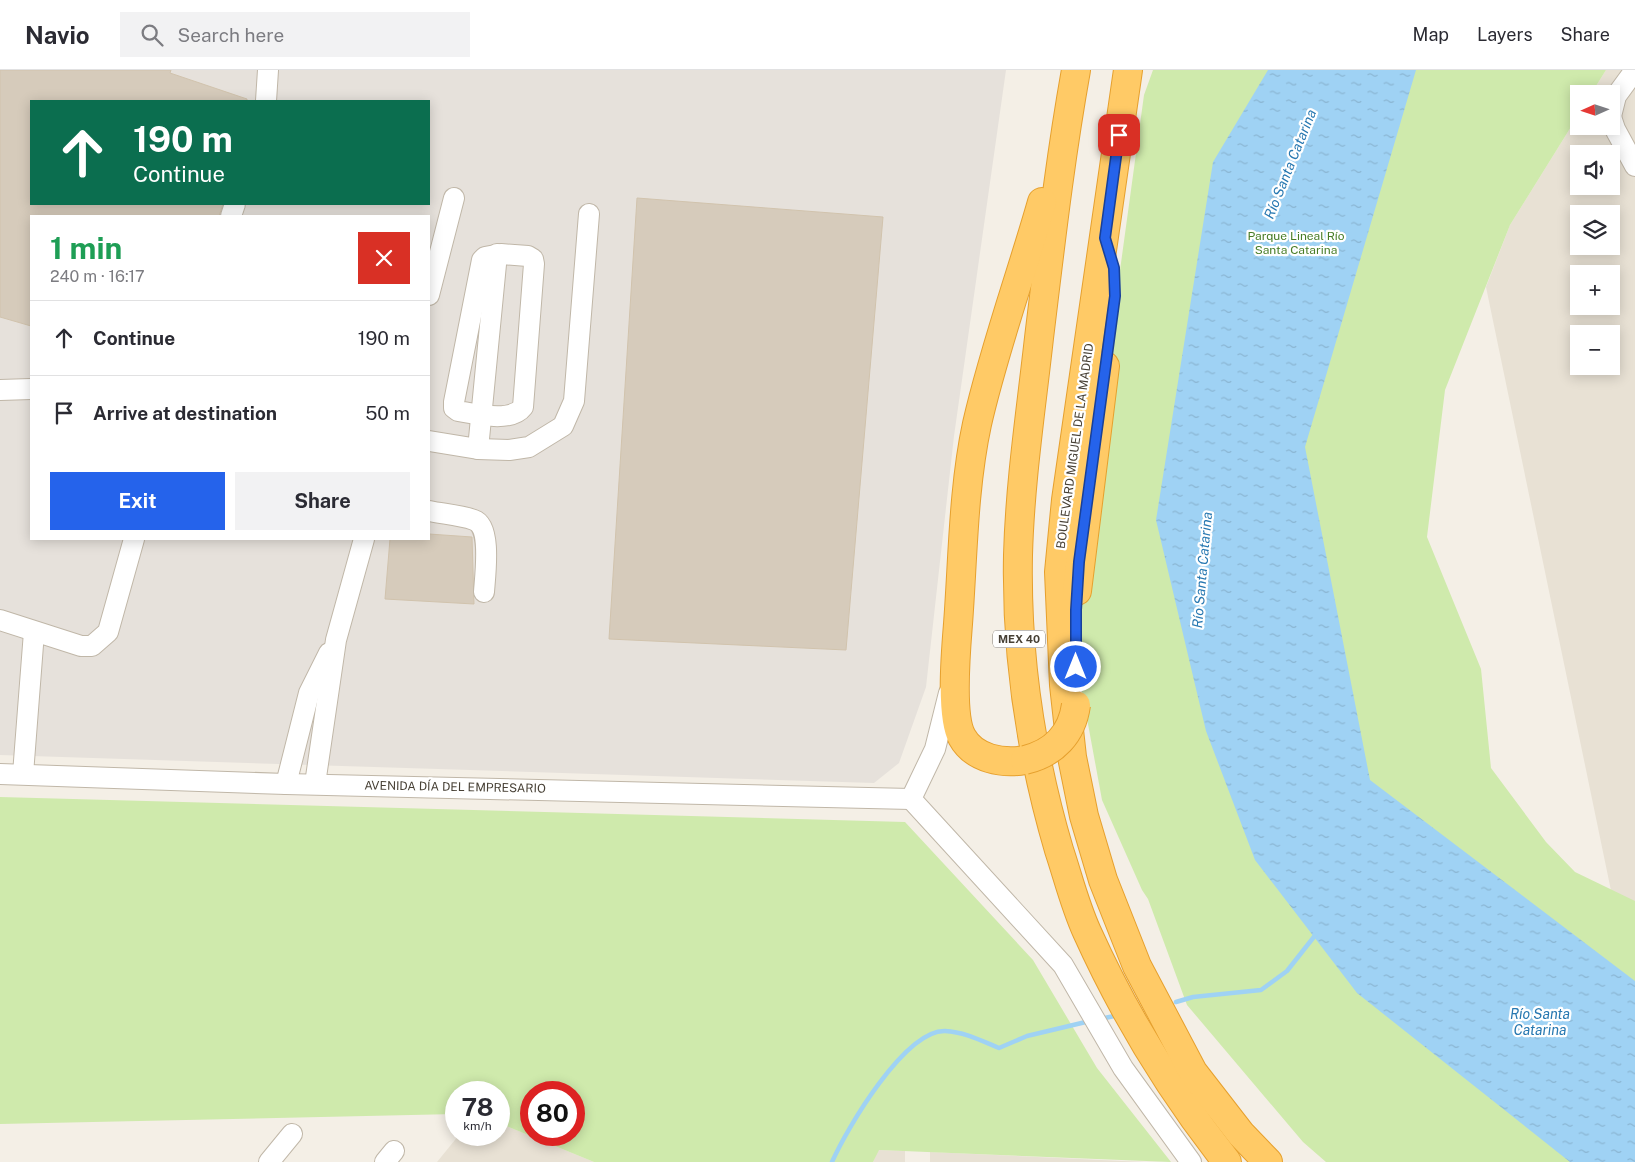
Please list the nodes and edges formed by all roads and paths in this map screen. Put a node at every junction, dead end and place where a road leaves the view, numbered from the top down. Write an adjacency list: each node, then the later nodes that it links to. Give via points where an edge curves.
1 (268, 70): 6 (street)
2 (1076, 70): 8 (highway, MEX 40)
3 (1635, 70): 5 (street)
4 (1128, 74): 12 (highway, BOULEVARD MIGUEL DE LA MADRID / MEX 40)
5 (1620, 91)
6 (266, 100)
7 (1619, 135): 9 (street)
8 (1062, 149): 27 (highway, via 1045,190 977,424 967,498); 36 (highway, MEX 40, via 1021,490 1019,638 1032,739 1044,798 1086,930 1144,1044 1197,1124)
9 (1635, 166)
10 (454, 198): 14 (street)
11 (589, 214): 19 (street, via 574,401 562,426 529,447)
12 (1105, 238): 27 (highway, bridge, via 1114,268 1115,296 1079,562 1076,705 1067,734 1049,751 1020,761 997,761 980,754 967,745 959,731); 37 (highway, BOULEVARD MIGUEL DE LA MADRID / MEX 40, via 1066,500 1059,572 1064,685 1072,757 1084,816 1103,880 1137,966 1193,1072 1241,1134)
13 (497, 254): 17 (street); 17 (street, via 485,256 482,260 454,402 458,411); 17 (street, via 533,259 525,394 523,407 518,413 509,416)
14 (430, 291)
15 (30, 389): 16 (street)
16 (0, 390)
17 (483, 414): 19 (street)
18 (430, 441): 19 (street)
19 (478, 449)
20 (430, 511): 23 (street, via 476,520 483,526 486,535)
21 (134, 540): 25 (street, via 108,632 102,640 92,646 82,646)
22 (364, 540): 26 (street)
23 (484, 592)
24 (0, 620): 25 (street)
25 (34, 632): 29 (street)
26 (336, 640): 30 (street, via 309,693); 31 (street)
27 (955, 661): 32 (street, via 934,749)
28 (0, 774): 29 (street, AVENIDA DÍA DEL EMPRESARIO)
29 (23, 774): 30 (street, AVENIDA DÍA DEL EMPRESARIO)
30 (286, 784): 31 (street, AVENIDA DÍA DEL EMPRESARIO)
31 (315, 784): 32 (street, AVENIDA DÍA DEL EMPRESARIO)
32 (911, 799): 35 (street, via 1063,964 1123,1068)
33 (292, 1134): 34 (street)
34 (269, 1162)
35 (1191, 1162)
36 (1227, 1162)
37 (1268, 1162)

